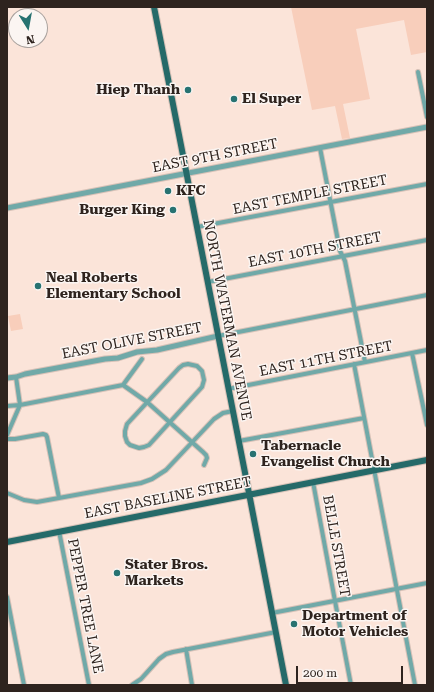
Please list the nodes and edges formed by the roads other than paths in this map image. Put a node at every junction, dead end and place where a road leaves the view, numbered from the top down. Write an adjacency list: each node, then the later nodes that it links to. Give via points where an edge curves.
1 (154, 7): 6 (main road, NORTH WATERMAN AVENUE)
2 (418, 72): 3 (street)
3 (427, 117)
4 (427, 127): 5 (street, EAST 9TH STREET)
5 (320, 148): 6 (street, EAST 9TH STREET); 8 (street)
6 (186, 173): 9 (street, EAST 9TH STREET); 10 (main road, NORTH WATERMAN AVENUE)
7 (427, 184): 8 (street, EAST TEMPLE STREET)
8 (330, 203): 10 (street, EAST TEMPLE STREET); 12 (street)
9 (7, 208)
10 (197, 227): 13 (main road, NORTH WATERMAN AVENUE)
11 (427, 240): 12 (street, EAST 10TH STREET)
12 (342, 256): 13 (street, EAST 10TH STREET); 15 (street)
13 (208, 282): 16 (main road, NORTH WATERMAN AVENUE)
14 (427, 295): 15 (street, EAST OLIVE STREET)
15 (355, 309): 16 (street, EAST OLIVE STREET); 20 (street)
16 (218, 336): 22 (street, EAST OLIVE STREET); 25 (main road, NORTH WATERMAN AVENUE)
17 (427, 350): 18 (street, EAST 11TH STREET)
18 (412, 353): 20 (street, EAST 11TH STREET); 32 (street)
19 (142, 359): 24 (street)
20 (365, 362): 21 (street, EAST 11TH STREET)
21 (354, 364): 25 (street, EAST 11TH STREET); 30 (street)
22 (16, 377): 23 (street, EAST OLIVE STREET); 27 (street)
23 (7, 378)
24 (123, 385): 26 (street); 27 (street)
25 (228, 389): 29 (main road, NORTH WATERMAN AVENUE)
26 (147, 402): 31 (street); 31 (street, via 126,426 127,442 139,448 147,446); 31 (street, via 181,366 191,364 200,368 204,377 202,387)
27 (20, 405): 28 (street); 33 (street)
28 (7, 406)
29 (233, 411): 35 (street, via 218,416); 36 (main road, NORTH WATERMAN AVENUE)
30 (364, 418): 36 (street); 39 (street)
31 (170, 422): 35 (street)
32 (427, 425)
33 (7, 435)
34 (7, 439): 43 (street, via 46,435)
35 (192, 441): 38 (street, via 206,455); 43 (street, via 166,470 152,479)
36 (239, 441): 42 (main road, NORTH WATERMAN AVENUE)
37 (427, 460): 39 (main road, EAST BASELINE STREET)
38 (205, 464)
39 (374, 470): 40 (main road, EAST BASELINE STREET); 47 (street)
40 (313, 482): 42 (main road, EAST BASELINE STREET); 49 (street, BELLE STREET)
41 (7, 493): 43 (street, via 37,502)
42 (249, 494): 44 (main road, EAST BASELINE STREET); 50 (main road, NORTH WATERMAN AVENUE)
43 (60, 498)
44 (59, 531): 45 (main road, EAST BASELINE STREET); 54 (street, PEPPER TREE LANE)
45 (7, 542)
46 (427, 583): 47 (street)
47 (397, 589): 49 (street); 59 (street)
48 (7, 597): 53 (street)
49 (335, 601): 50 (street); 58 (street, BELLE STREET)
50 (272, 613): 51 (main road, NORTH WATERMAN AVENUE)
51 (276, 632): 52 (street); 57 (main road, NORTH WATERMAN AVENUE)
52 (186, 649): 55 (street, via 166,654); 56 (street)
53 (24, 685)
54 (89, 685)
55 (132, 685)
56 (192, 685)
57 (286, 685)
58 (351, 685)
59 (415, 685)

